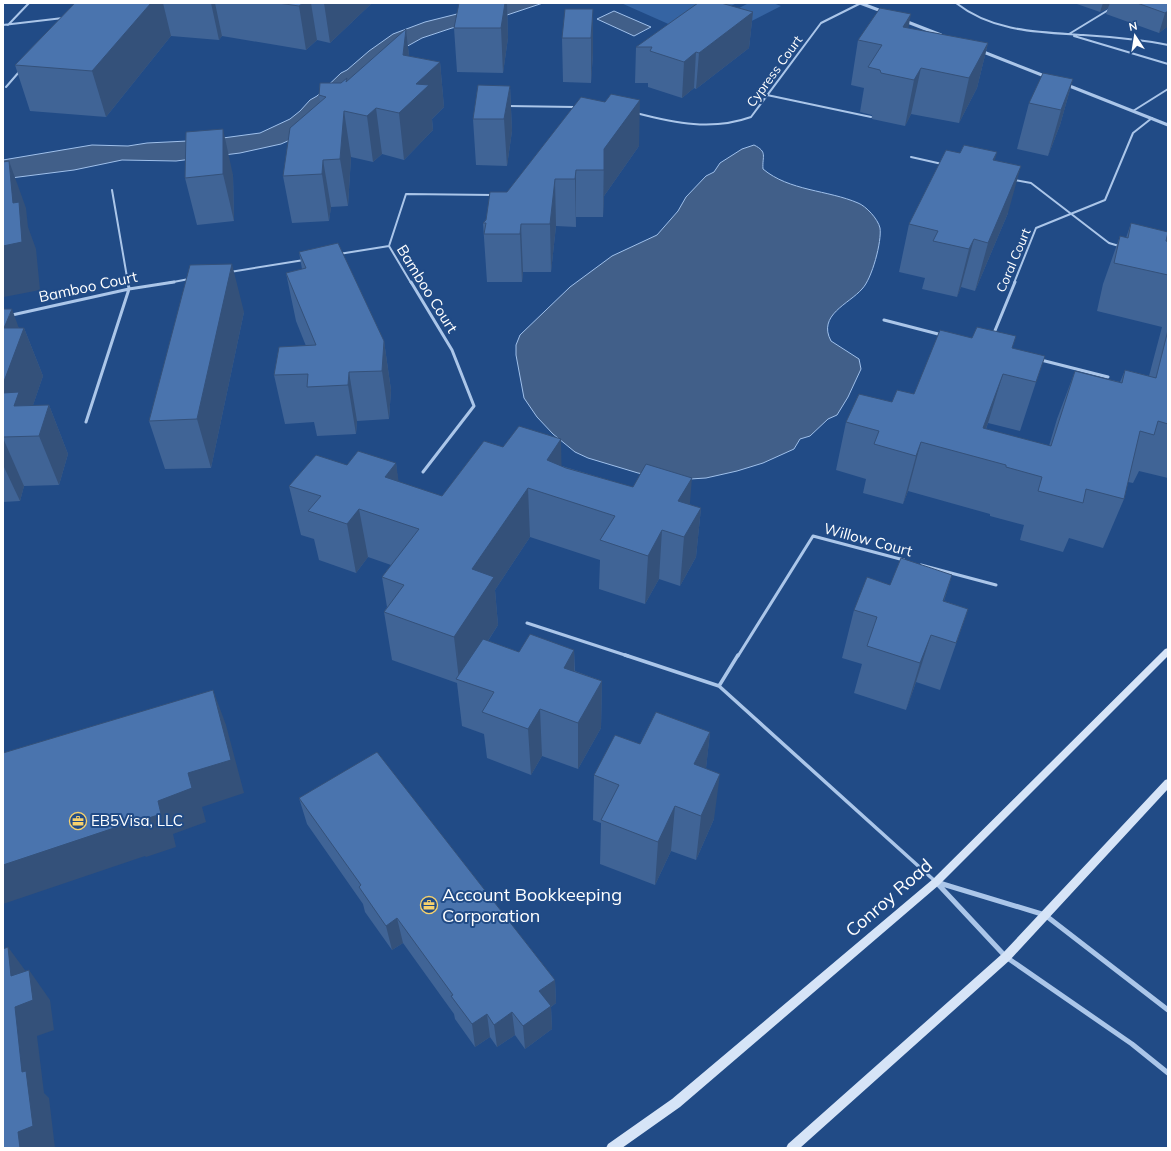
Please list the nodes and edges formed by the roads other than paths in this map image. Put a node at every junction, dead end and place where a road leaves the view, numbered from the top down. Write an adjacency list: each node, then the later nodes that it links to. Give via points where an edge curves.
1 (29, 3): 9 (lane)
2 (860, 3): 5 (street); 20 (lane, Cypress Court, via 821,23)
3 (956, 3): 10 (lane, via 974,16 994,24 1037,32)
4 (1113, 7): 10 (lane)
5 (890, 15)
6 (898, 18): 11 (street)
7 (62, 23): 9 (lane, via 66,18)
8 (3, 25): 9 (lane)
9 (8, 25)
10 (1069, 34): 12 (lane); 14 (lane)
11 (942, 36)
12 (1168, 45)
13 (978, 50): 16 (street)
14 (1168, 64)
15 (21, 69): 18 (lane)
16 (1052, 79)
17 (1060, 82): 23 (street)
18 (6, 87)
19 (1168, 89): 23 (lane)
20 (767, 95): 24 (lane, Cypress Court, via 751,117 736,124 717,127 676,124); 25 (lane)
21 (504, 106): 22 (lane)
22 (581, 108)
23 (1133, 111): 26 (street)
24 (634, 112)
25 (871, 117)
26 (1152, 118): 27 (street); 33 (lane, Coral Court, via 1133,133 1104,200)
27 (1168, 125)
28 (910, 157): 29 (lane)
29 (948, 165)
30 (1008, 178): 33 (lane, via 1031,183)
31 (112, 190): 40 (lane)
32 (493, 196): 34 (lane, via 406,194)
33 (1071, 214): 35 (lane, via 1109,243); 44 (lane, Coral Court, via 1036,228)
34 (389, 246): 36 (lane, Bamboo Court); 48 (lane, Bamboo Court, via 452,350 474,406)
35 (1124, 246)
36 (336, 255)
37 (305, 260): 38 (lane)
38 (228, 272)
39 (190, 279): 40 (lane, Bamboo Court)
40 (129, 289): 41 (lane, Bamboo Court); 47 (lane)
41 (3, 317)
42 (884, 320): 43 (lane)
43 (944, 335)
44 (992, 339)
45 (1034, 358): 46 (lane)
46 (1108, 377)
47 (86, 422)
48 (423, 472)
49 (912, 563): 54 (lane, Willow Court, via 813,536)
50 (920, 565): 51 (lane, Willow Court)
51 (996, 585)
52 (527, 623): 54 (lane)
53 (1168, 651): 56 (main road, Conroy Road)
54 (719, 686): 56 (lane)
55 (1168, 783): 57 (main road)
56 (936, 882): 57 (street); 58 (street); 61 (main road, Conroy Road, via 676,1103)
57 (1045, 915): 58 (main road); 59 (street)
58 (1006, 957): 60 (street, via 1132,1044); 62 (main road)
59 (1168, 1010)
60 (1168, 1073)
61 (612, 1148)
62 (792, 1148)

